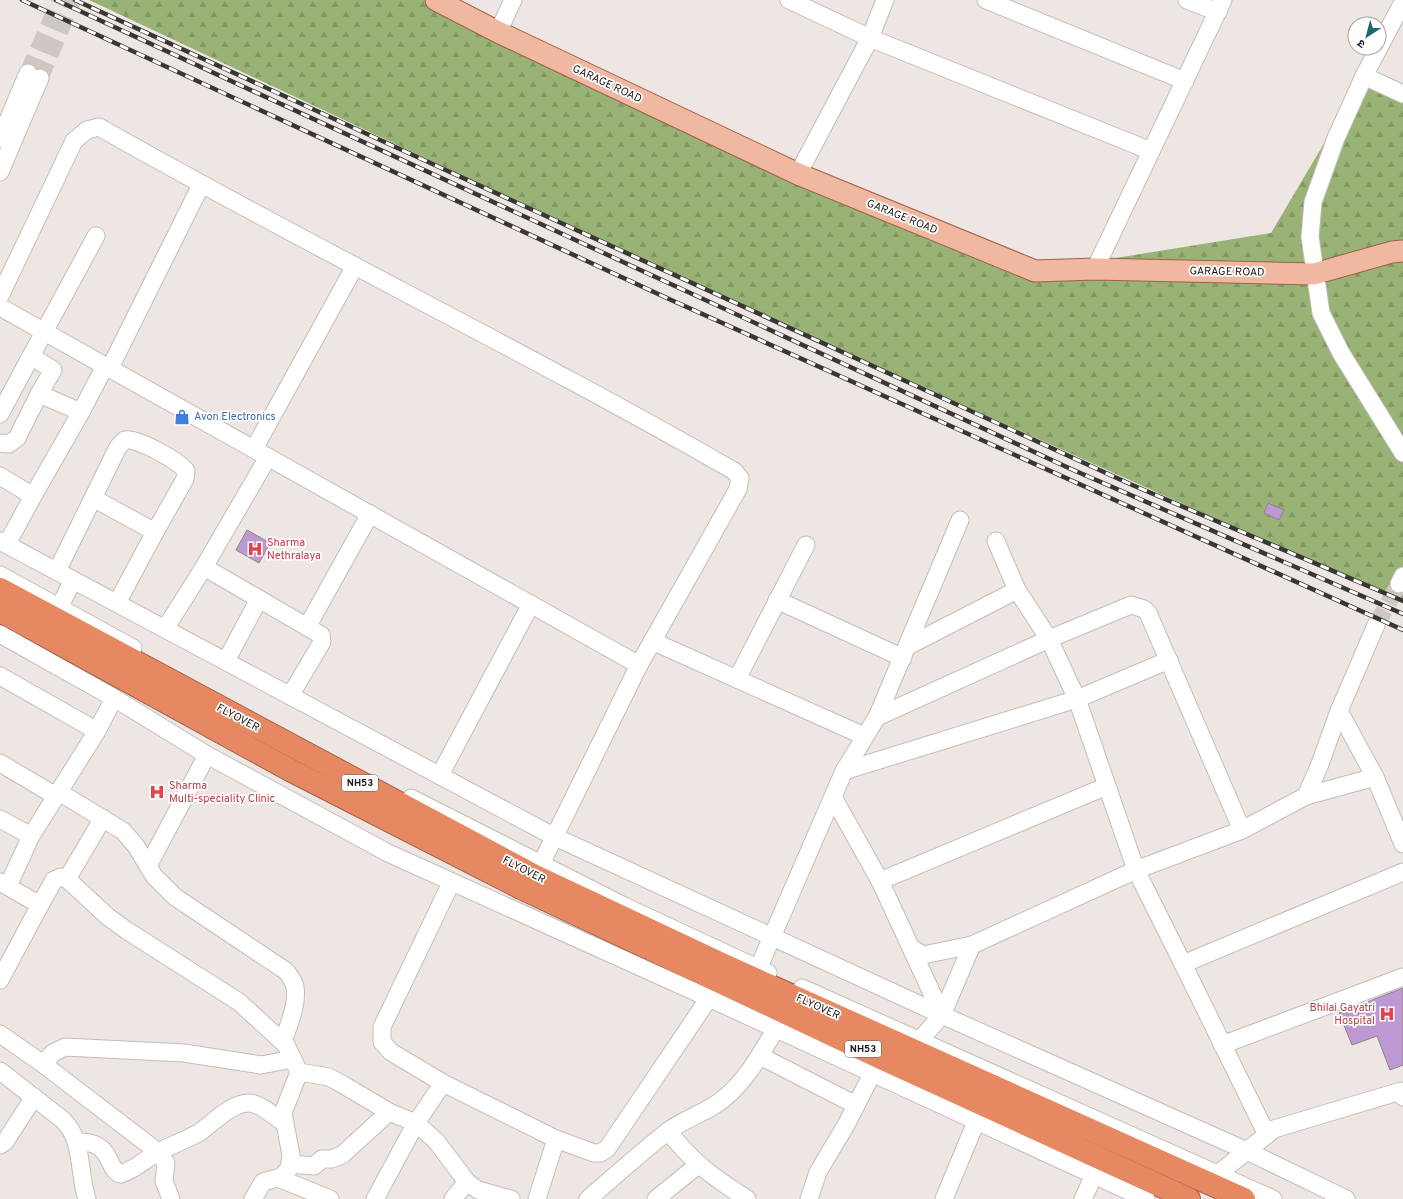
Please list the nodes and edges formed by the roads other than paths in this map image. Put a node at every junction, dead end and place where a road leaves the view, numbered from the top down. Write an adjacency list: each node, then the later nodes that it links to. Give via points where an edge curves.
1 (436, 0): 9 (main road, GARAGE ROAD)
2 (513, 0): 9 (street)
3 (789, 0): 10 (street)
4 (885, 0): 10 (street)
5 (986, 0): 12 (street)
6 (1187, 0): 8 (street)
7 (1403, 2): 11 (street)
8 (1220, 6): 12 (street)
9 (498, 32): 17 (main road, GARAGE ROAD)
10 (870, 38): 15 (street); 17 (street)
11 (1364, 76): 13 (street); 23 (street, via 1336,138 1313,202 1310,237)
12 (1185, 81): 15 (street)
13 (1403, 94)
14 (0, 139): 16 (street, via 34,76)
15 (1151, 151): 22 (street)
16 (0, 172)
17 (798, 174): 22 (main road, GARAGE ROAD, via 1035,271)
18 (201, 185): 21 (street); 24 (street, via 99,127 87,130 74,141); 28 (street)
19 (96, 236): 26 (street)
20 (1403, 251): 23 (main road, GARAGE ROAD)
21 (355, 266): 33 (street); 61 (street, via 734,471 740,478 738,489)
22 (1095, 269): 23 (main road, GARAGE ROAD)
23 (1314, 274): 34 (street, via 1322,314 1340,353)
24 (0, 296)
25 (0, 307): 26 (street)
26 (45, 332): 27 (street); 28 (street)
27 (30, 356): 29 (street, via 53,370); 31 (street)
28 (108, 367): 30 (street); 33 (street)
29 (39, 394): 30 (street); 32 (street, via 17,438 9,444)
30 (82, 412): 36 (street)
31 (0, 414)
32 (0, 443)
33 (261, 453): 38 (street); 44 (street)
34 (1403, 453)
35 (0, 476): 36 (street)
36 (33, 496): 42 (street)
37 (93, 498): 40 (street); 40 (street, via 118,447 125,440 136,440 179,464 186,471 185,479); 45 (street)
38 (370, 514): 53 (street); 57 (street)
39 (960, 520): 62 (street)
40 (155, 532): 52 (street)
41 (996, 540): 49 (street)
42 (4, 542): 45 (street)
43 (806, 545): 51 (street)
44 (204, 567): 50 (street); 58 (street)
45 (57, 571): 47 (street)
46 (0, 575): 54 (street)
47 (74, 580): 52 (street); 54 (street)
48 (0, 589): 106 (highway, FLYOVER / NH53, via 535,876)
49 (1017, 590): 60 (street); 62 (street)
50 (259, 599): 57 (street); 64 (street)
51 (777, 600): 62 (street); 67 (street)
52 (117, 603): 58 (street)
53 (531, 604): 65 (street); 78 (street)
54 (59, 608): 90 (street, via 324,753)
55 (0, 611): 106 (highway, FLYOVER / NH53, via 290,770 398,826 521,888)
56 (1376, 625): 71 (street)
57 (307, 627): 68 (street, via 321,635 322,642)
58 (165, 629): 64 (street)
59 (0, 634): 69 (street)
60 (1049, 639): 63 (street, via 1131,605 1137,606 1148,613); 70 (street); 72 (street)
61 (652, 641): 65 (street); 67 (street)
62 (906, 652): 72 (street)
63 (1169, 660): 70 (street); 86 (street)
64 (226, 661): 68 (street)
65 (639, 664): 88 (street)
66 (0, 676): 73 (street)
67 (737, 679): 74 (street)
68 (290, 696): 78 (street)
69 (114, 698): 73 (street); 75 (street)
70 (1076, 699): 77 (street); 80 (street)
71 (1339, 711): 79 (street); 82 (street)
72 (878, 717): 74 (street)
73 (97, 731): 81 (street)
74 (864, 736): 77 (street)
75 (207, 756): 91 (street); 96 (street, via 388,853)
76 (0, 763): 81 (street)
77 (844, 771): 83 (street)
78 (440, 775): 88 (street)
79 (1375, 777): 82 (street); 89 (street)
80 (1108, 786): 92 (street); 95 (street)
81 (57, 794): 84 (street); 87 (street)
82 (1306, 796): 86 (street)
83 (833, 797): 95 (street); 99 (street)
84 (102, 818): 91 (street, via 123,831); 94 (street)
85 (0, 819): 87 (street)
86 (1242, 830): 92 (street)
87 (31, 836): 97 (street)
88 (553, 836): 90 (street); 99 (street)
89 (1403, 844)
90 (541, 864): 103 (street)
91 (148, 866): 111 (street, via 154,876 175,897 286,971 293,980 295,998)
92 (1136, 870): 100 (street); 102 (street)
93 (1403, 872): 102 (street)
94 (67, 879): 98 (street, via 62,877 54,880); 111 (street, via 107,916 239,1002)
95 (880, 881): 101 (street)
96 (451, 883): 106 (street); 118 (street, via 382,1027 381,1034 382,1042 391,1052)
97 (4, 884): 98 (street)
98 (40, 905): 105 (street)
99 (773, 936): 103 (street); 107 (street)
100 (972, 945): 101 (street, via 923,956); 107 (street)
101 (913, 949): 107 (street)
102 (1183, 964): 112 (street)
103 (758, 969): 110 (street)
104 (1403, 978): 112 (street)
105 (0, 980)
106 (717, 981): 108 (street); 123 (highway, FLYOVER / NH53); 129 (street, via 607,1150 594,1153); 132 (highway, FLYOVER / NH53)
107 (942, 1015): 110 (street); 133 (street)
108 (775, 1030): 113 (street); 117 (street)
109 (0, 1034): 114 (street)
110 (919, 1040): 123 (street)
111 (283, 1042): 115 (street)
112 (1222, 1045): 128 (street)
113 (760, 1056): 121 (street); 127 (street, via 739,1083 721,1100)
114 (43, 1064): 115 (street, via 53,1053 65,1047 184,1053 261,1065); 134 (street)
115 (296, 1066): 122 (street, via 329,1077); 125 (street, via 285,1106)
116 (0, 1071): 120 (street)
117 (872, 1074): 121 (street); 124 (street)
118 (442, 1083): 126 (street); 129 (street)
119 (1402, 1092): 128 (street, via 1274,1129)
120 (34, 1097): 130 (street, via 68,1124); 131 (street, via 5,1142)
121 (856, 1105): 153 (street, via 818,1172)
122 (389, 1112): 126 (street); 135 (street, via 342,1155 322,1159 314,1166)
123 (1066, 1113): 137 (street); 157 (highway, NH53)
124 (976, 1122): 132 (street); 154 (street)
125 (284, 1123): 134 (street, via 258,1106 244,1104 226,1112 199,1132); 135 (street)
126 (416, 1123): 140 (street, via 436,1141); 146 (street)
127 (668, 1131): 136 (street); 150 (street)
128 (1267, 1135): 133 (street)
129 (556, 1138): 149 (street)
130 (77, 1142): 134 (street, via 94,1142 106,1153 116,1172 121,1174 136,1169); 142 (street, via 82,1183)
131 (0, 1145)
132 (1056, 1145): 138 (street); 156 (highway, NH53)
133 (1247, 1151): 137 (street); 159 (street)
134 (158, 1152): 143 (street, via 166,1163 164,1181)
135 (291, 1164): 139 (street, via 286,1174)
136 (698, 1165): 151 (street); 152 (street)
137 (1218, 1174): 158 (street)
138 (1094, 1175): 141 (street); 155 (street)
139 (278, 1178): 144 (street, via 263,1182); 145 (street)
140 (467, 1182): 147 (street); 148 (street, via 478,1190)
141 (1084, 1196)
142 (87, 1199)
143 (171, 1199)
144 (253, 1199)
145 (330, 1199)
146 (374, 1199)
147 (453, 1199)
148 (511, 1199)
149 (538, 1199)
150 (588, 1199)
151 (656, 1199)
152 (747, 1199)
153 (809, 1199)
154 (944, 1199)
155 (1146, 1199)
156 (1189, 1199)
157 (1244, 1199)
158 (1273, 1199)
159 (1346, 1199)

